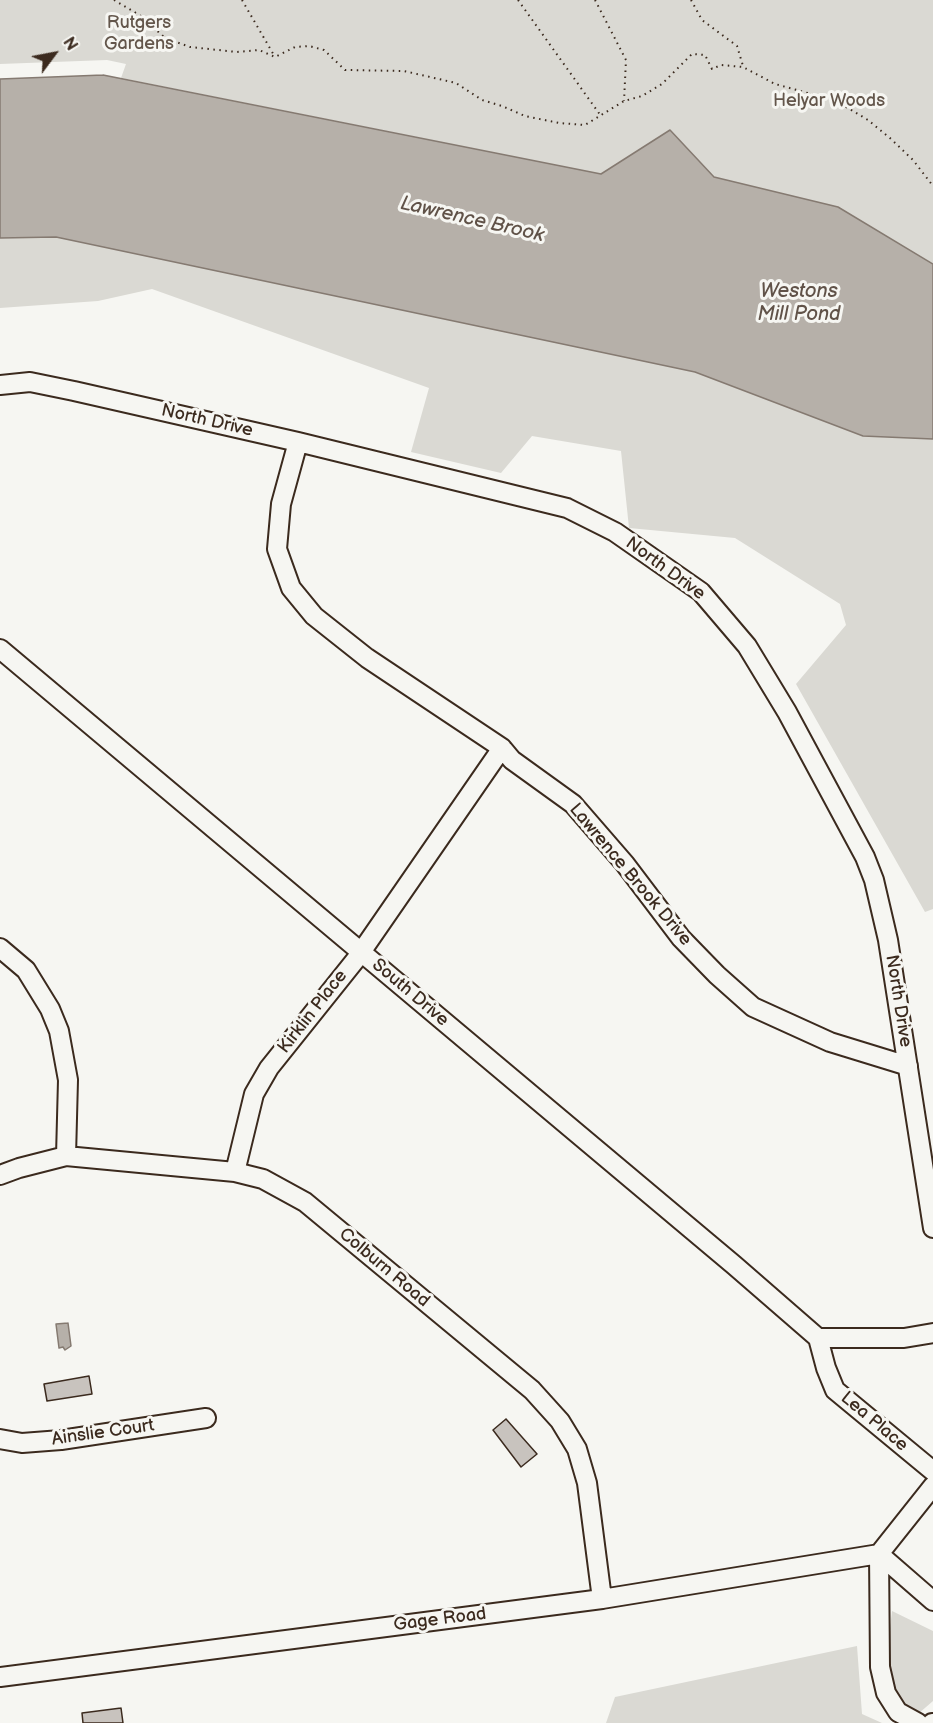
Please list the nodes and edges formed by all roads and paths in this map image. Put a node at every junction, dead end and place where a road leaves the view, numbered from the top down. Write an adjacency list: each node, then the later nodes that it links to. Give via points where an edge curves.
1 (114, 0): 6 (path, via 141,16 165,38 190,47 259,50)
2 (242, 0): 6 (path)
3 (518, 0): 9 (path)
4 (595, 0): 8 (path, via 626,60)
5 (691, 0): 7 (path, via 702,20 736,46)
6 (275, 57): 9 (path, via 295,47 309,46 324,50 345,70 404,71 456,83 482,100 525,116 585,126)
7 (743, 67): 8 (path, via 721,65 712,69 705,55 692,54 662,84); 10 (path, via 775,84 826,98 868,120 913,160)
8 (624, 101): 9 (path)
9 (601, 116)
10 (933, 186)
11 (0, 385): 12 (street, North Drive, via 30,382)
12 (298, 442): 14 (street, Lawrence Brook Drive, via 281,504 277,549 291,588 314,616 367,658); 17 (street, North Drive, via 567,508 615,532 701,592 747,646 865,857 888,940)
13 (0, 649): 16 (street, South Drive)
14 (502, 748): 16 (street, Kirklin Place); 17 (street, Lawrence Brook Drive, via 512,760 573,804 681,938 753,1007 830,1042)
15 (0, 948): 18 (street, via 26,970 59,1031 68,1080)
16 (361, 952): 19 (street, Kirklin Place, via 269,1068 254,1094); 23 (street, South Drive)
17 (908, 1066): 21 (street, North Drive)
18 (66, 1156): 19 (street, Colburn Road); 20 (street, Colburn Road)
19 (235, 1172): 29 (street, Colburn Road, via 264,1179 304,1202 532,1390 560,1421 577,1449 587,1483)
20 (0, 1175)
21 (933, 1228)
22 (933, 1333): 23 (street, via 904,1338)
23 (818, 1338): 26 (street, Lea Place, via 835,1390)
24 (206, 1418): 25 (street, Ainslie Court, via 61,1440 22,1443)
25 (0, 1439)
26 (933, 1471)
27 (933, 1486): 28 (street)
28 (879, 1554): 29 (street, Gage Road); 30 (street); 32 (street, via 880,1666 885,1693 898,1712)
29 (602, 1599): 31 (street, Gage Road)
30 (933, 1601)
31 (0, 1677)
32 (918, 1723)

